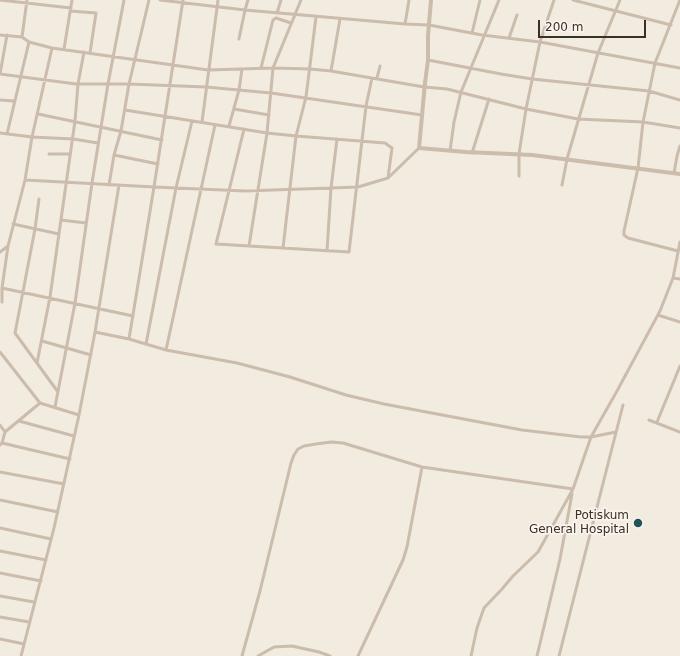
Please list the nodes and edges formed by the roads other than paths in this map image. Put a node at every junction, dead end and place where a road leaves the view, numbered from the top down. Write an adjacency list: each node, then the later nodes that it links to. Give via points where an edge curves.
1 (0, 0): 19 (street)
2 (72, 0): 21 (street)
3 (124, 0): 47 (street)
4 (149, 0): 48 (street)
5 (160, 0): 18 (street)
6 (218, 0): 20 (street)
7 (248, 0): 22 (street)
8 (281, 0): 24 (street)
9 (301, 0): 25 (street)
10 (409, 0): 30 (street)
11 (431, 0): 31 (street)
12 (480, 0): 33 (street)
13 (499, 0): 36 (street)
14 (554, 0): 41 (street)
15 (573, 0): 23 (street)
16 (620, 0): 23 (street)
17 (680, 0): 32 (street)
18 (183, 1): 20 (street); 51 (street)
19 (27, 2): 21 (street); 37 (street)
20 (217, 7): 22 (street); 59 (street)
21 (71, 10): 43 (street); 45 (street, via 96,13)
22 (246, 10): 24 (street); 39 (street)
23 (616, 10): 32 (street); 46 (street)
24 (277, 13): 25 (street)
25 (294, 15): 27 (street); 29 (street)
26 (517, 15): 38 (street)
27 (316, 17): 28 (street); 58 (street)
28 (340, 19): 30 (street); 60 (street)
29 (291, 23): 53 (street, via 276,18 273,20); 54 (street)
30 (405, 24): 31 (street)
31 (429, 25): 33 (street); 49 (street)
32 (670, 25): 50 (street)
33 (472, 33): 36 (street)
34 (0, 34): 35 (street)
35 (7, 35): 37 (street); 61 (street)
36 (484, 35): 38 (street); 55 (street)
37 (22, 37): 40 (street)
38 (509, 38): 41 (street)
39 (238, 39)
40 (29, 42): 42 (street); 62 (street)
41 (540, 42): 46 (street); 65 (street)
42 (52, 48): 43 (street); 66 (street)
43 (64, 49): 44 (street)
44 (84, 52): 45 (street); 67 (street)
45 (90, 53): 47 (street)
46 (598, 53): 50 (street); 70 (street)
47 (113, 56): 48 (street); 68 (street)
48 (135, 59): 51 (street); 69 (street)
49 (428, 60): 55 (street); 73 (street)
50 (655, 63): 56 (street); 75 (street)
51 (174, 65): 59 (street); 71 (street)
52 (380, 66): 64 (street)
53 (261, 68): 54 (street); 57 (street)
54 (273, 68): 58 (street); 77 (street)
55 (471, 68): 65 (street); 76 (street)
56 (680, 68)
57 (242, 69): 59 (street); 74 (street)
58 (310, 69): 60 (street); 78 (street)
59 (208, 70): 72 (street)
60 (331, 71): 63 (street)
61 (0, 74): 62 (street)
62 (20, 77): 66 (street); 82 (street)
63 (372, 78): 64 (street); 83 (street)
64 (377, 78): 73 (street)
65 (532, 79): 70 (street); 85 (street)
66 (45, 80): 67 (street); 87 (street)
67 (78, 84): 68 (street); 93 (street)
68 (108, 84): 69 (street); 98 (street)
69 (129, 84): 71 (street); 86 (street)
70 (589, 84): 75 (street); 91 (street)
71 (170, 86): 72 (street); 90 (street)
72 (206, 87): 74 (street); 94 (street)
73 (424, 87): 76 (street); 89 (street)
74 (239, 90): 77 (street); 84 (street)
75 (649, 90): 81 (street); 95 (street)
76 (461, 92): 79 (street); 114 (street)
77 (271, 93): 78 (street); 88 (street)
78 (306, 97): 83 (street); 105 (street)
79 (489, 99): 85 (street); 115 (street)
80 (0, 100): 82 (street)
81 (680, 100)
82 (14, 102): 104 (street)
83 (366, 106): 89 (street); 110 (street)
84 (234, 109): 88 (street); 97 (street)
85 (526, 109): 91 (street); 118 (street)
86 (125, 110): 90 (street); 101 (street)
87 (38, 114): 93 (street); 106 (street)
88 (269, 115): 103 (street)
89 (422, 115): 113 (street)
90 (166, 116): 92 (street); 109 (street)
91 (578, 119): 95 (street); 120 (street)
92 (192, 120): 94 (street); 135 (street)
93 (75, 121): 98 (street); 107 (street)
94 (202, 122): 96 (street)
95 (643, 122): 99 (street); 122 (street)
96 (215, 125): 97 (street); 137 (street)
97 (229, 126): 100 (street)
98 (101, 127): 101 (street); 111 (street)
99 (680, 128)
100 (244, 129): 103 (street); 139 (street)
101 (121, 131): 109 (street); 119 (street)
102 (0, 133): 104 (street)
103 (267, 133): 105 (street); 140 (street)
104 (7, 134): 106 (street)
105 (296, 136): 108 (street); 138 (street)
106 (32, 137): 107 (street); 127 (street)
107 (72, 139): 111 (street); 117 (street)
108 (337, 139): 110 (street); 136 (street)
109 (162, 140): 121 (street)
110 (362, 141): 126 (street, via 385,143 392,148); 134 (street)
111 (98, 143): 129 (street)
112 (680, 146): 123 (street)
113 (419, 148): 114 (street); 126 (street)
114 (450, 151): 115 (street)
115 (472, 152): 118 (street)
116 (49, 154): 117 (street)
117 (70, 154): 128 (street)
118 (519, 154): 120 (street); 125 (street)
119 (114, 155): 121 (street); 130 (street)
120 (566, 159): 122 (street); 132 (street)
121 (158, 164): 133 (street)
122 (638, 168): 123 (street); 152 (street, via 624,235)
123 (674, 173): 124 (street)
124 (680, 174)
125 (519, 176)
126 (388, 178): 134 (street)
127 (24, 180): 128 (street); 144 (street)
128 (67, 182): 129 (street); 142 (street)
129 (92, 184): 130 (street); 143 (street)
130 (109, 185): 131 (street)
131 (119, 185): 133 (street); 162 (street)
132 (562, 185)
133 (154, 187): 135 (street); 164 (street)
134 (358, 187): 136 (street); 151 (street, via 349,252)
135 (176, 188): 137 (street); 169 (street)
136 (331, 188): 138 (street); 151 (street)
137 (201, 190): 139 (street); 171 (street)
138 (290, 190): 140 (street); 150 (street)
139 (229, 191): 140 (street); 149 (street, via 216,244)
140 (258, 191): 149 (street)
141 (39, 199): 145 (street)
142 (61, 220): 143 (street); 146 (street)
143 (86, 223): 161 (street)
144 (13, 224): 145 (street); 148 (street)
145 (35, 229): 146 (street); 158 (street)
146 (59, 234): 159 (street)
147 (680, 242): 152 (street)
148 (8, 246): 153 (street); 157 (street)
149 (248, 246): 150 (street)
150 (283, 248): 151 (street)
151 (327, 251)
152 (678, 251): 154 (street)
153 (0, 252)
154 (672, 278): 155 (street); 163 (street)
155 (680, 279)
156 (0, 283): 157 (street)
157 (2, 288): 158 (street); 160 (street)
158 (23, 292): 159 (street); 174 (street, via 15,333)
159 (50, 298): 161 (street); 168 (street)
160 (2, 302)
161 (75, 303): 162 (street); 170 (street)
162 (98, 308): 164 (street); 166 (street)
163 (658, 315): 165 (street); 189 (street)
164 (133, 316): 167 (street)
165 (680, 322)
166 (95, 332): 167 (street); 173 (street)
167 (129, 339): 169 (street)
168 (42, 341): 170 (street); 174 (street)
169 (146, 344): 171 (street)
170 (66, 348): 173 (street); 176 (street)
171 (166, 350): 189 (street, via 237,363 384,404 522,430)
172 (0, 352): 177 (street)
173 (91, 355): 180 (street)
174 (37, 363): 176 (street)
175 (680, 366): 183 (street)
176 (58, 392): 179 (street)
177 (40, 403): 179 (street); 182 (street)
178 (623, 405): 186 (street)
179 (55, 407): 180 (street)
180 (79, 415): 188 (street)
181 (649, 420): 183 (street)
182 (19, 421): 185 (street); 188 (street)
183 (657, 422): 187 (street)
184 (0, 425): 185 (street)
185 (5, 432): 190 (street)
186 (616, 432): 189 (street); 217 (street)
187 (680, 432)
188 (74, 436): 191 (street)
189 (591, 437): 195 (street)
190 (1, 444): 191 (street)
191 (70, 459): 194 (street)
192 (422, 467): 195 (street); 211 (street, via 343,443 331,442 298,449 291,463); 214 (street, via 403,560)
193 (0, 472): 194 (street)
194 (64, 484): 197 (street)
195 (573, 490): 215 (street, via 538,552 484,608); 216 (street)
196 (0, 500): 197 (street)
197 (58, 512): 199 (street)
198 (0, 528): 199 (street)
199 (51, 539): 201 (street)
200 (0, 551): 201 (street)
201 (46, 560): 203 (street)
202 (0, 573): 203 (street)
203 (41, 581): 205 (street)
204 (0, 596): 205 (street)
205 (34, 602): 207 (street)
206 (0, 617): 207 (street)
207 (29, 622): 209 (street)
208 (0, 639): 209 (street)
209 (24, 644): 210 (street)
210 (21, 656)
211 (242, 656)
212 (258, 656): 213 (street, via 274,647 292,646)
213 (330, 656)
214 (358, 656)
215 (471, 656)
216 (537, 656)
217 (559, 656)

